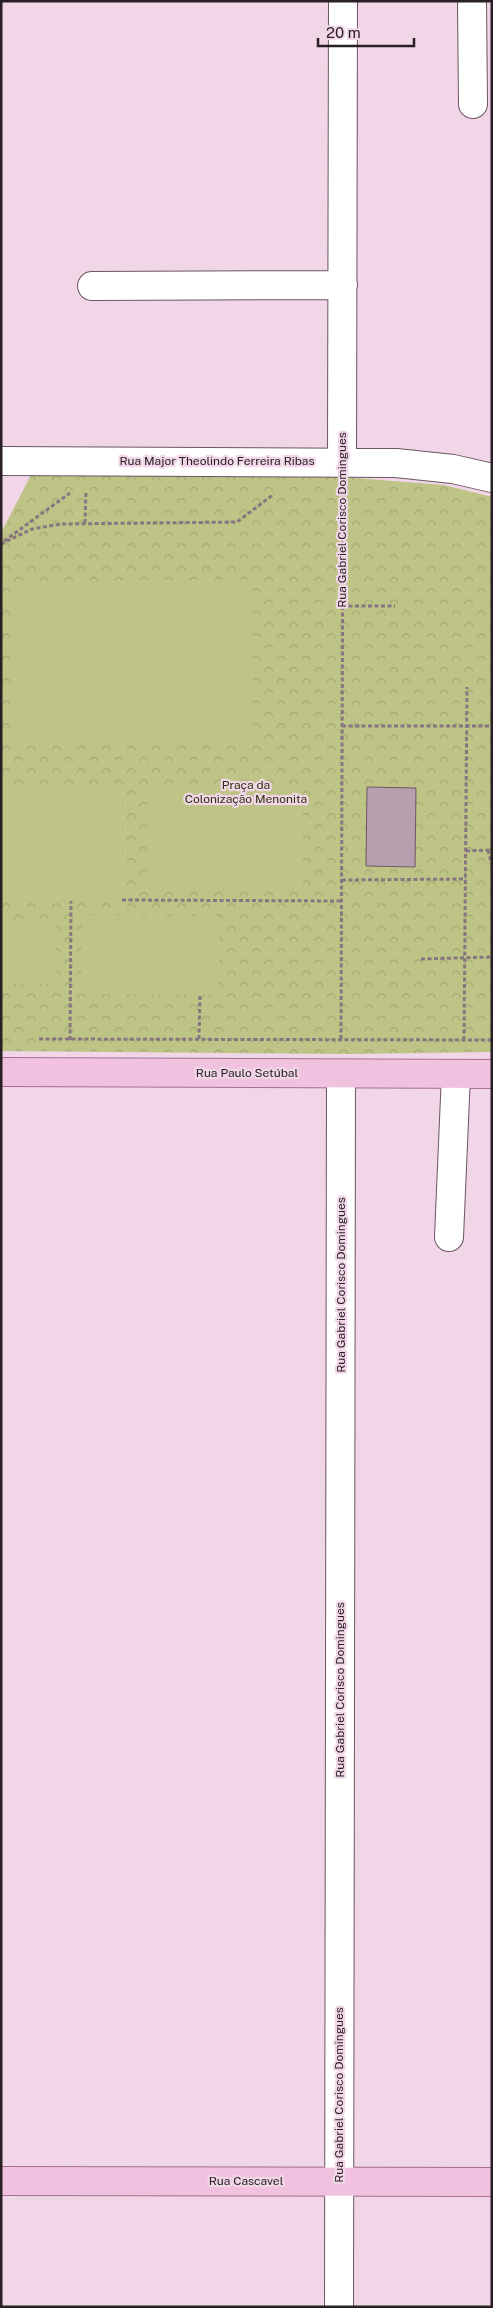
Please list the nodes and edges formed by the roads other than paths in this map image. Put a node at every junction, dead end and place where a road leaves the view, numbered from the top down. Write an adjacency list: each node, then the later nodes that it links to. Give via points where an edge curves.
1 (343, 1): 4 (street, Rua Gabriel Corisco Domingues)
2 (472, 1): 3 (street)
3 (473, 104)
4 (343, 285): 5 (street); 7 (street, Rua Gabriel Corisco Domingues)
5 (92, 286)
6 (1, 461): 7 (street, Rua Major Theolindo Ferreira Ribas)
7 (342, 461): 8 (street, Rua Major Theolindo Ferreira Ribas, via 396,463)
8 (492, 478)
9 (1, 1072): 10 (main road, Rua Paulo Setúbal)
10 (341, 1074): 11 (main road, Rua Paulo Setúbal); 15 (street, Rua Gabriel Corisco Domingues)
11 (456, 1074): 12 (main road, Rua Paulo Setúbal); 13 (street)
12 (492, 1074)
13 (448, 1237)
14 (1, 2181): 15 (main road, Rua Cascavel)
15 (339, 2181): 16 (main road, Rua Cascavel); 17 (street, Rua Gabriel Corisco Domingues)
16 (492, 2182)
17 (339, 2307)

